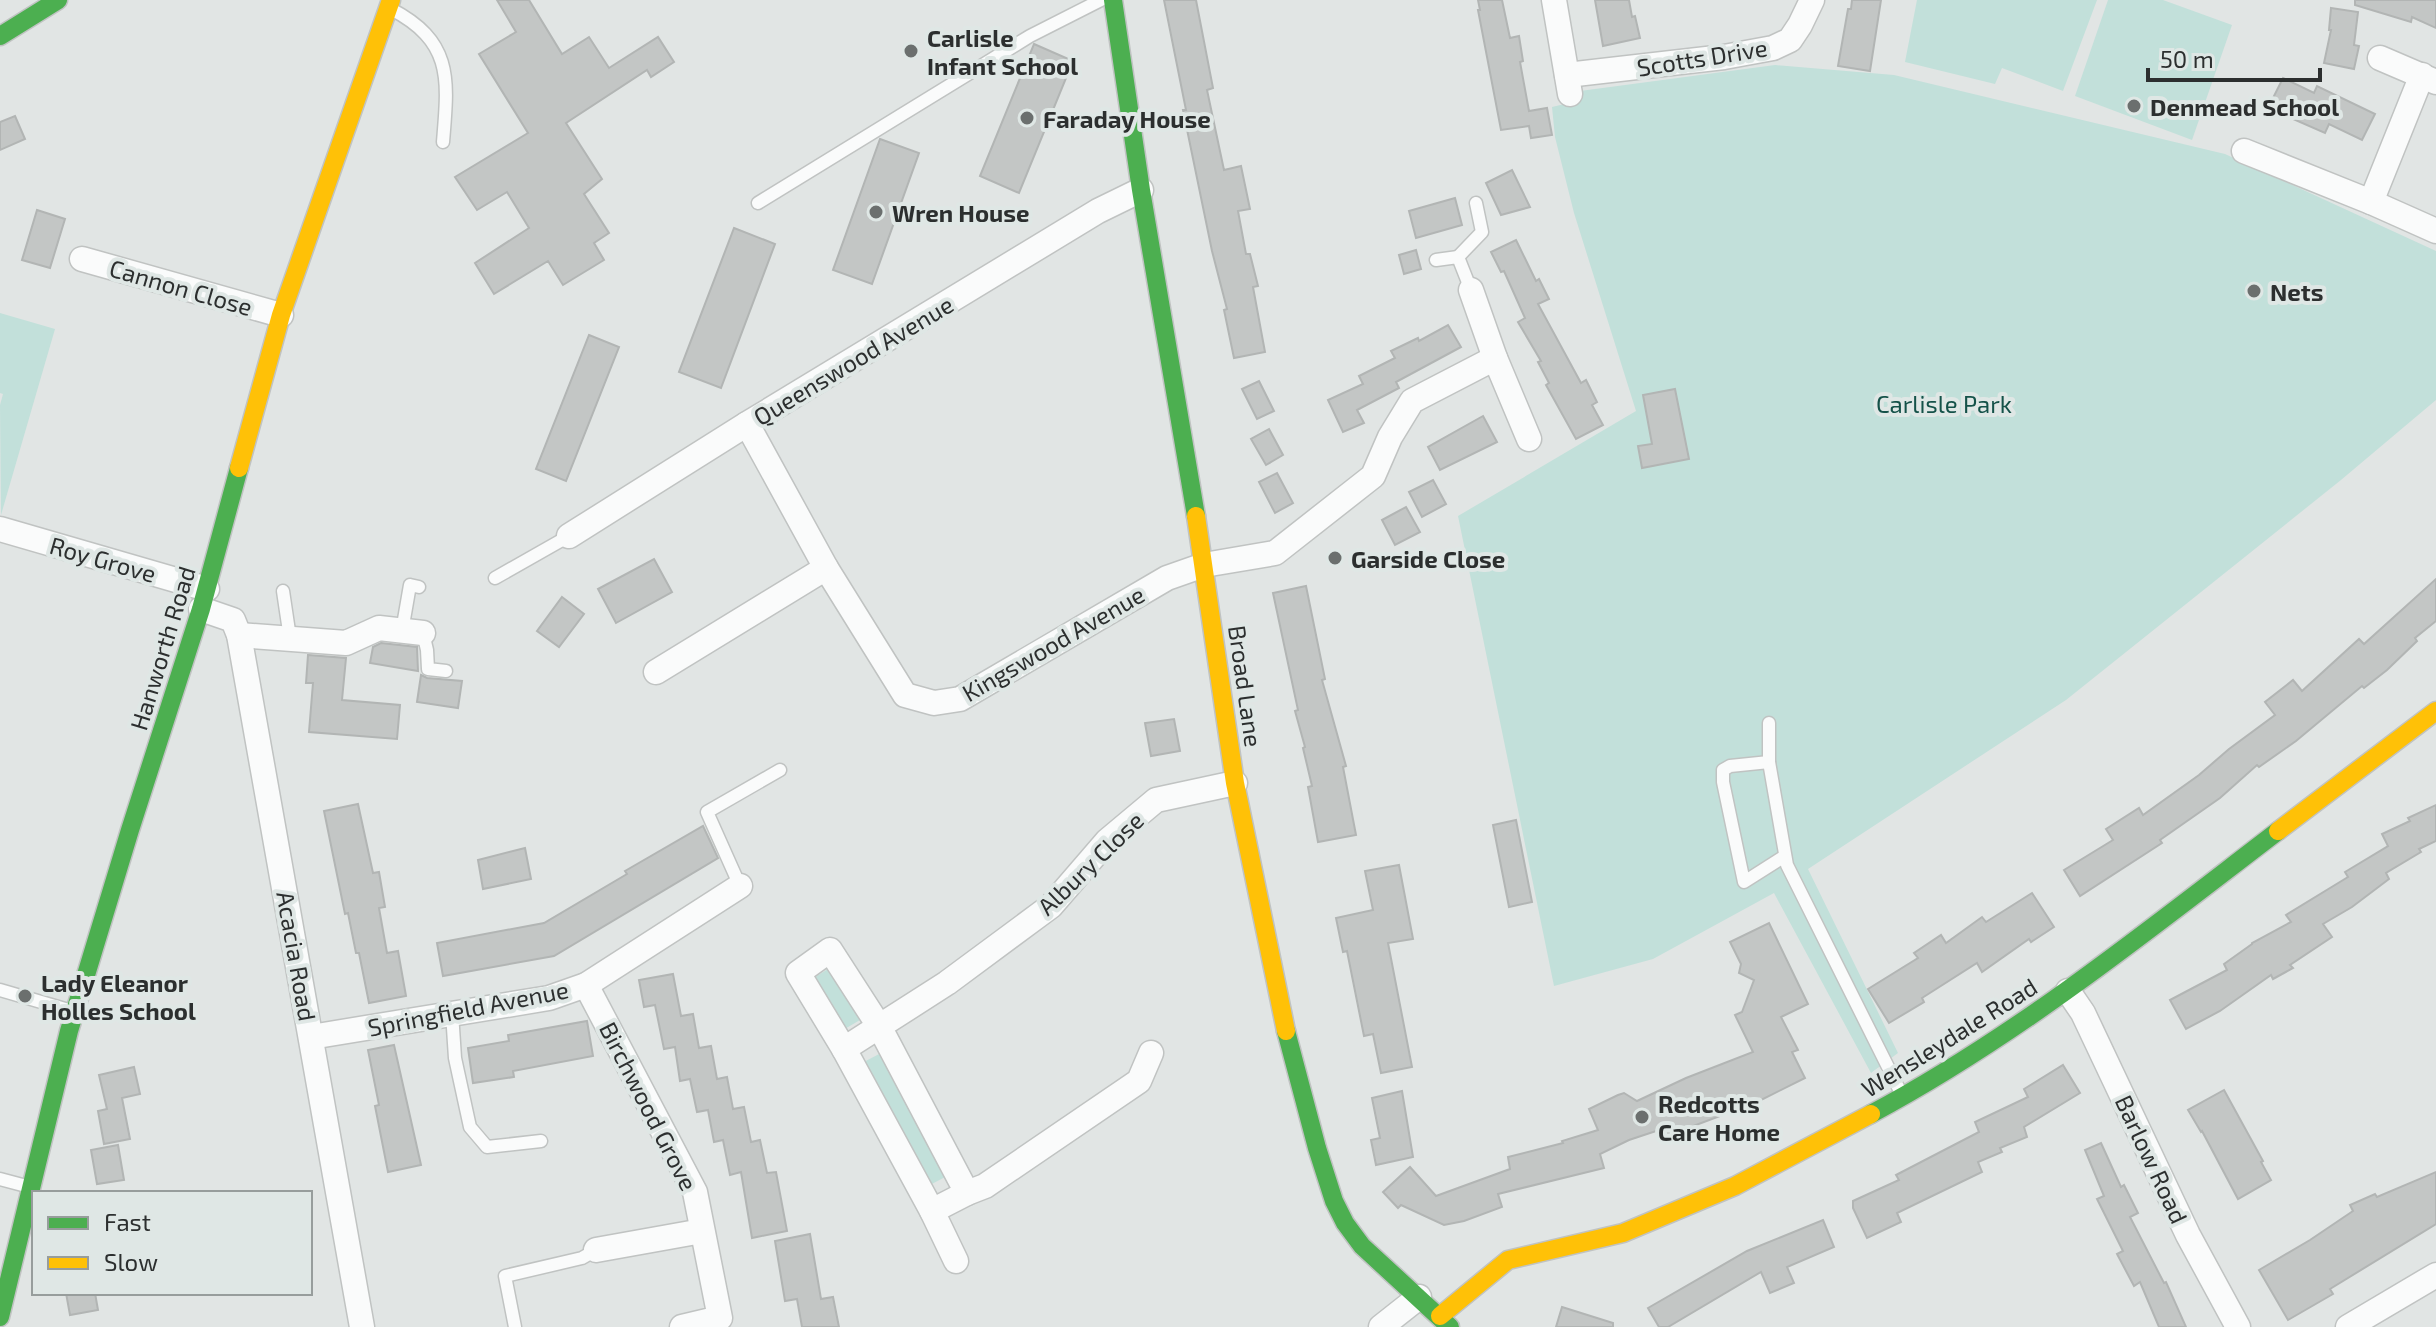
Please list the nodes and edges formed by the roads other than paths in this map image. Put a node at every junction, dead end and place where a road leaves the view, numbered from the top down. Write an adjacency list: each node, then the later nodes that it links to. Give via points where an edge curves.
1 (1101, 0): 14 (lane, via 1030,36)
2 (1113, 0): 12 (street, Broad Lane)
3 (1554, 0): 4 (street, Scotts Drive, via 1569,84 1773,48 1790,40)
4 (1812, 0)
5 (46, 3): 7 (street)
6 (389, 4): 10 (lane, via 441,55 446,74); 23 (street, Hanworth Road)
7 (0, 36)
8 (2380, 58): 9 (street)
9 (2429, 78): 13 (street)
10 (443, 142)
11 (2244, 151): 13 (street)
12 (1141, 190): 25 (street, Queenswood Avenue); 29 (street, Broad Lane)
13 (2371, 202): 16 (street)
14 (758, 203)
15 (1476, 203): 17 (lane)
16 (2436, 231)
17 (1482, 232): 18 (lane); 19 (lane)
18 (1497, 235)
19 (1458, 257): 21 (lane); 22 (lane)
20 (82, 259): 23 (street, Cannon Close)
21 (1436, 260)
22 (1471, 290): 24 (street)
23 (281, 315): 34 (street, Hanworth Road)
24 (1495, 358): 26 (street); 29 (street, via 1412,401 1373,476 1275,553)
25 (747, 424): 28 (street, Queenswood Avenue); 30 (street, Kingswood Avenue)
26 (1529, 439)
27 (0, 529): 34 (street, Roy Grove)
28 (569, 536): 31 (lane)
29 (1204, 565): 30 (street, Kingswood Avenue, via 1167,578 960,699 934,703 905,695); 44 (street, Broad Lane)
30 (826, 568): 39 (street)
31 (495, 578)
32 (419, 587): 35 (lane, via 410,585)
33 (283, 591): 37 (lane)
34 (204, 599): 36 (street, via 233,620); 50 (street, Hanworth Road)
35 (412, 632): 37 (street, via 379,628 346,643); 38 (lane, via 427,650 428,669)
36 (239, 635): 37 (street); 53 (street, Acacia Road)
37 (290, 638)
38 (446, 671)
39 (656, 672)
40 (2436, 711): 49 (street, Wensleydale Road)
41 (1769, 723): 42 (lane)
42 (1769, 762): 45 (lane); 45 (lane, via 1730,766 1723,770 1723,782 1744,882)
43 (780, 770): 46 (lane, via 707,812)
44 (1235, 783): 52 (street, Albury Close, via 1156,800 1107,841 1051,906); 66 (street, Broad Lane, via 1280,1005 1334,1201 1362,1246)
45 (1785, 856): 56 (lane)
46 (740, 886): 47 (street, Springfield Avenue)
47 (586, 985): 51 (street, Springfield Avenue, via 549,998); 62 (street, Birchwood Grove, via 695,1192)
48 (0, 990): 50 (lane)
49 (2068, 991): 56 (street, Wensleydale Road); 73 (street, Barlow Road)
50 (75, 1012): 59 (street, Hanworth Road)
51 (452, 1013): 53 (street, Springfield Avenue); 57 (lane, via 455,1058 470,1127 487,1147)
52 (879, 1026): 54 (street, Albury Close); 54 (street, via 830,950 798,973); 60 (street)
53 (311, 1037): 69 (street, Acacia Road)
54 (844, 1049): 61 (street)
55 (1151, 1053): 60 (street, via 1139,1081)
56 (1902, 1097): 68 (street, Wensleydale Road, via 1735,1186 1623,1233 1508,1260)
57 (541, 1141)
58 (0, 1179): 59 (lane)
59 (30, 1187): 67 (street, Hanworth Road)
60 (967, 1193): 61 (street)
61 (932, 1211): 64 (street)
62 (702, 1231): 63 (street); 71 (street, Birchwood Grove, via 720,1318)
63 (596, 1250): 70 (lane, via 505,1276)
64 (956, 1261)
65 (2436, 1275): 74 (street)
66 (1419, 1297): 68 (street, Broad Lane); 72 (street)
67 (0, 1317)
68 (1445, 1321)
69 (362, 1327)
70 (515, 1327)
71 (682, 1327)
72 (1381, 1327)
73 (2238, 1327)
74 (2348, 1327)

